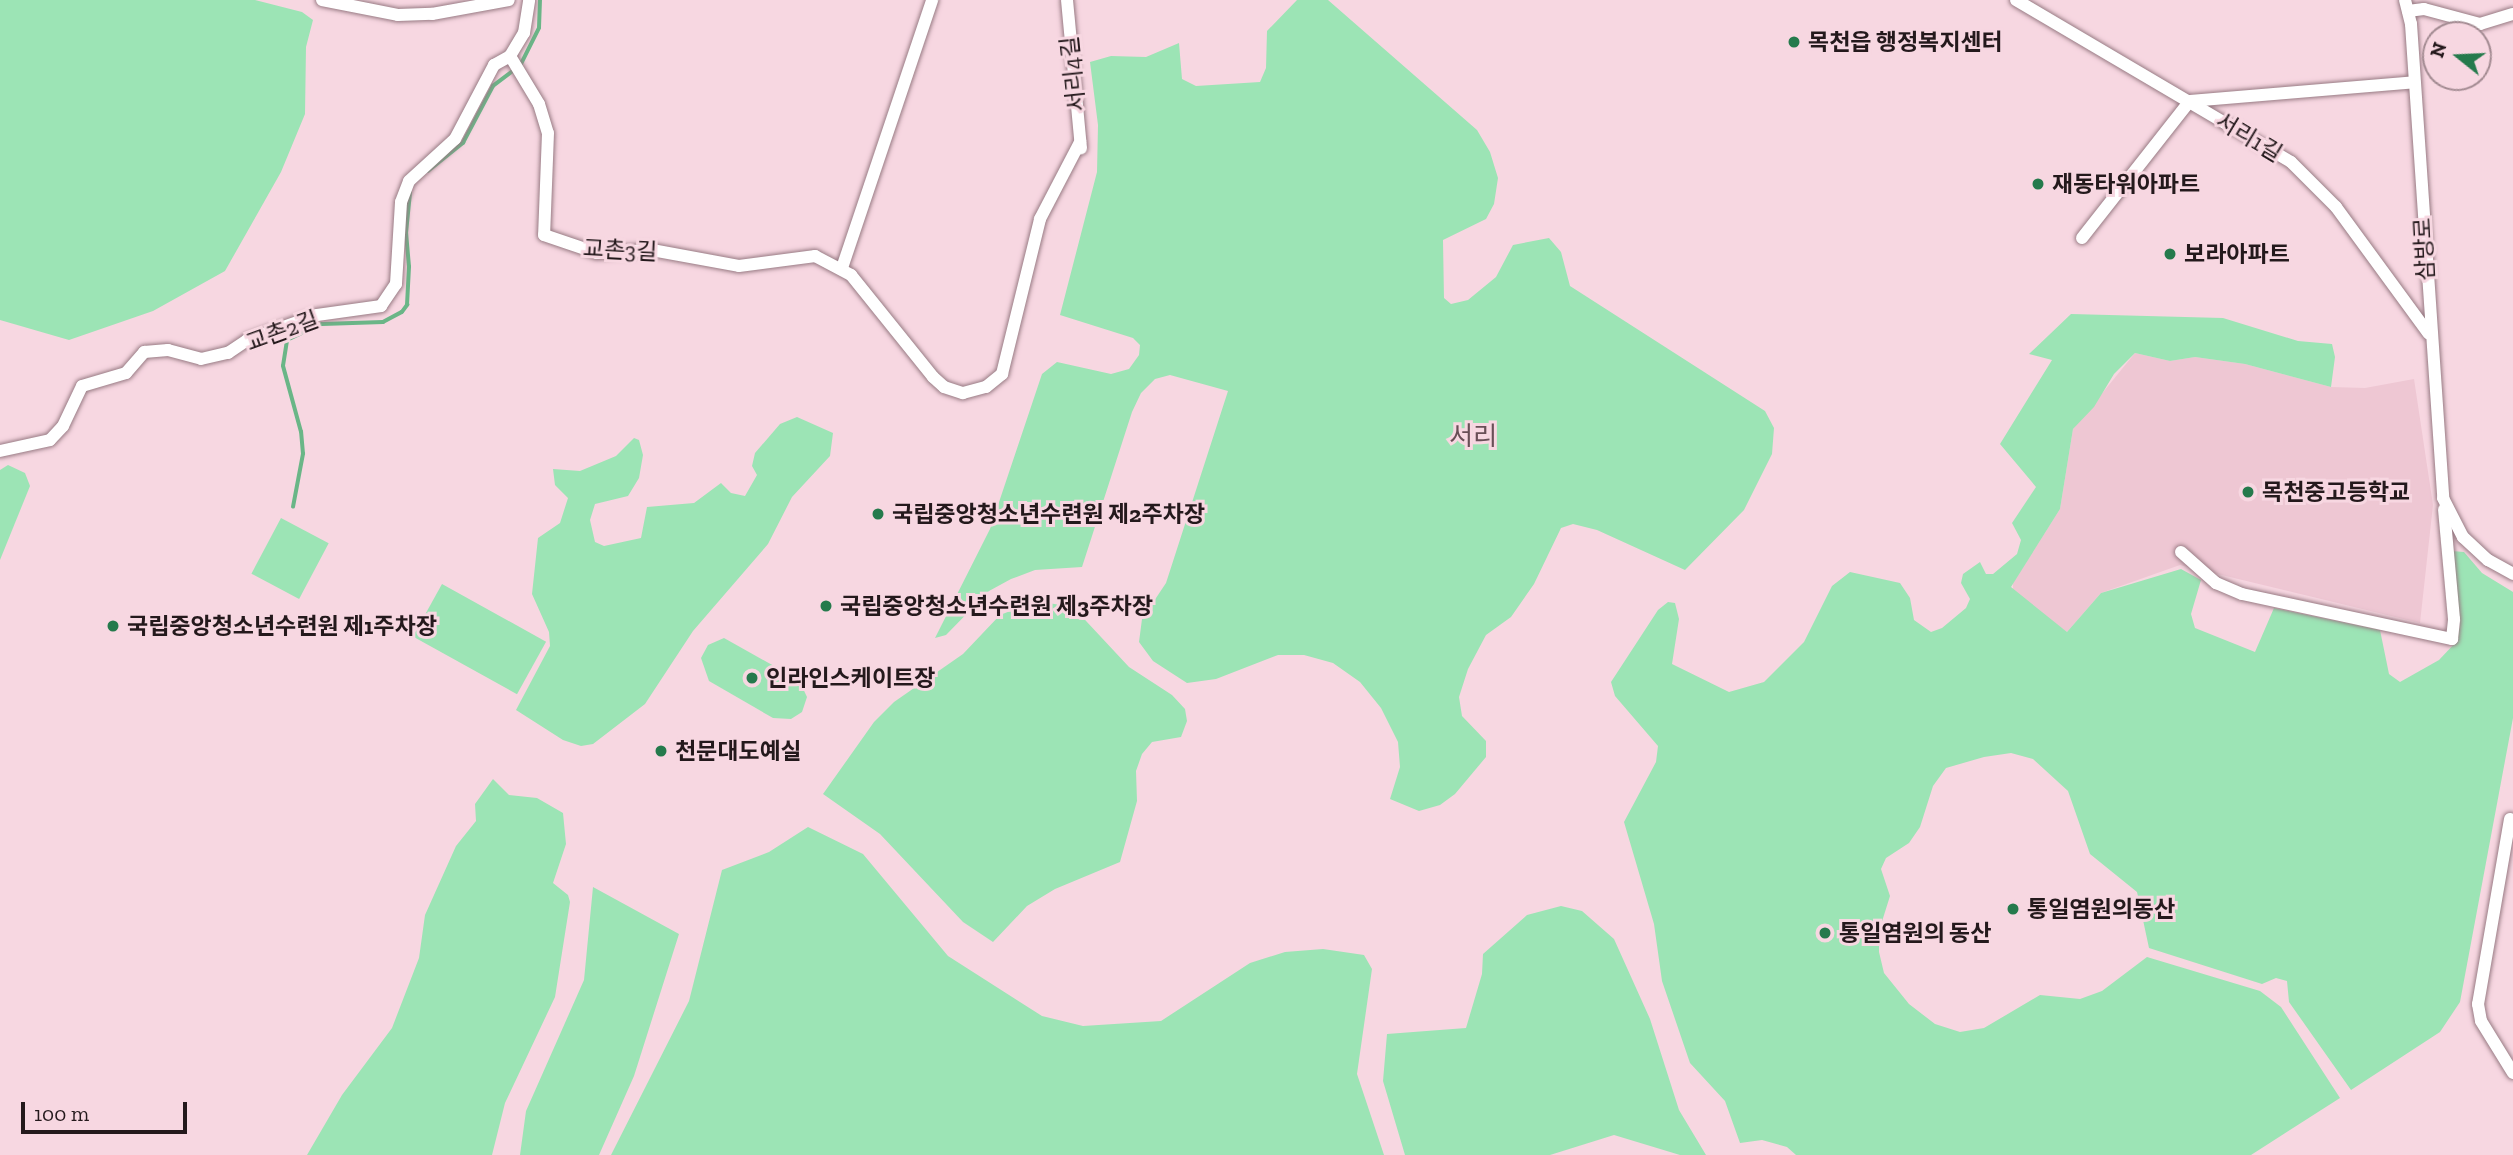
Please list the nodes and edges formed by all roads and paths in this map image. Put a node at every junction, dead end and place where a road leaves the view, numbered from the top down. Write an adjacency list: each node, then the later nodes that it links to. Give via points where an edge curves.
1 (322, 0): 2 (street, via 421,15)
2 (509, 0)
3 (529, 0): 9 (street, 교촌2길, via 524,33)
4 (932, 0): 13 (street)
5 (1067, 0): 13 (street, 서리4길, via 1080,145 1040,219 1002,374 986,387 963,393 944,387)
6 (2016, 0): 11 (street, 서리1길)
7 (2407, 6): 8 (street, via 2480,24); 10 (street, 삼방로)
8 (2513, 14)
9 (512, 59): 13 (street, 교촌3길, via 539,104 548,134 544,235 597,253 652,250 739,267 816,256); 15 (street, 교촌2길, via 494,65 455,139 409,181 401,202 396,284 381,306 317,315 247,340 228,353 201,359 168,350 144,352 126,373 82,386 63,426 50,440)
10 (2414, 82): 11 (street); 14 (street, 삼방로)
11 (2190, 101): 12 (street); 14 (street, 서리1길, via 2291,162 2317,183)
12 (2082, 238)
13 (842, 268)
14 (2429, 334): 16 (street, 삼방로)
15 (0, 451)
16 (2443, 498): 17 (street, 삼방로, via 2452,639 2242,594 2216,583); 18 (street, 삼방로, via 2463,537 2488,560)
17 (2181, 552)
18 (2513, 574)
19 (2512, 815): 20 (street, via 2478,1004 2493,1043)
20 (2513, 1073)

